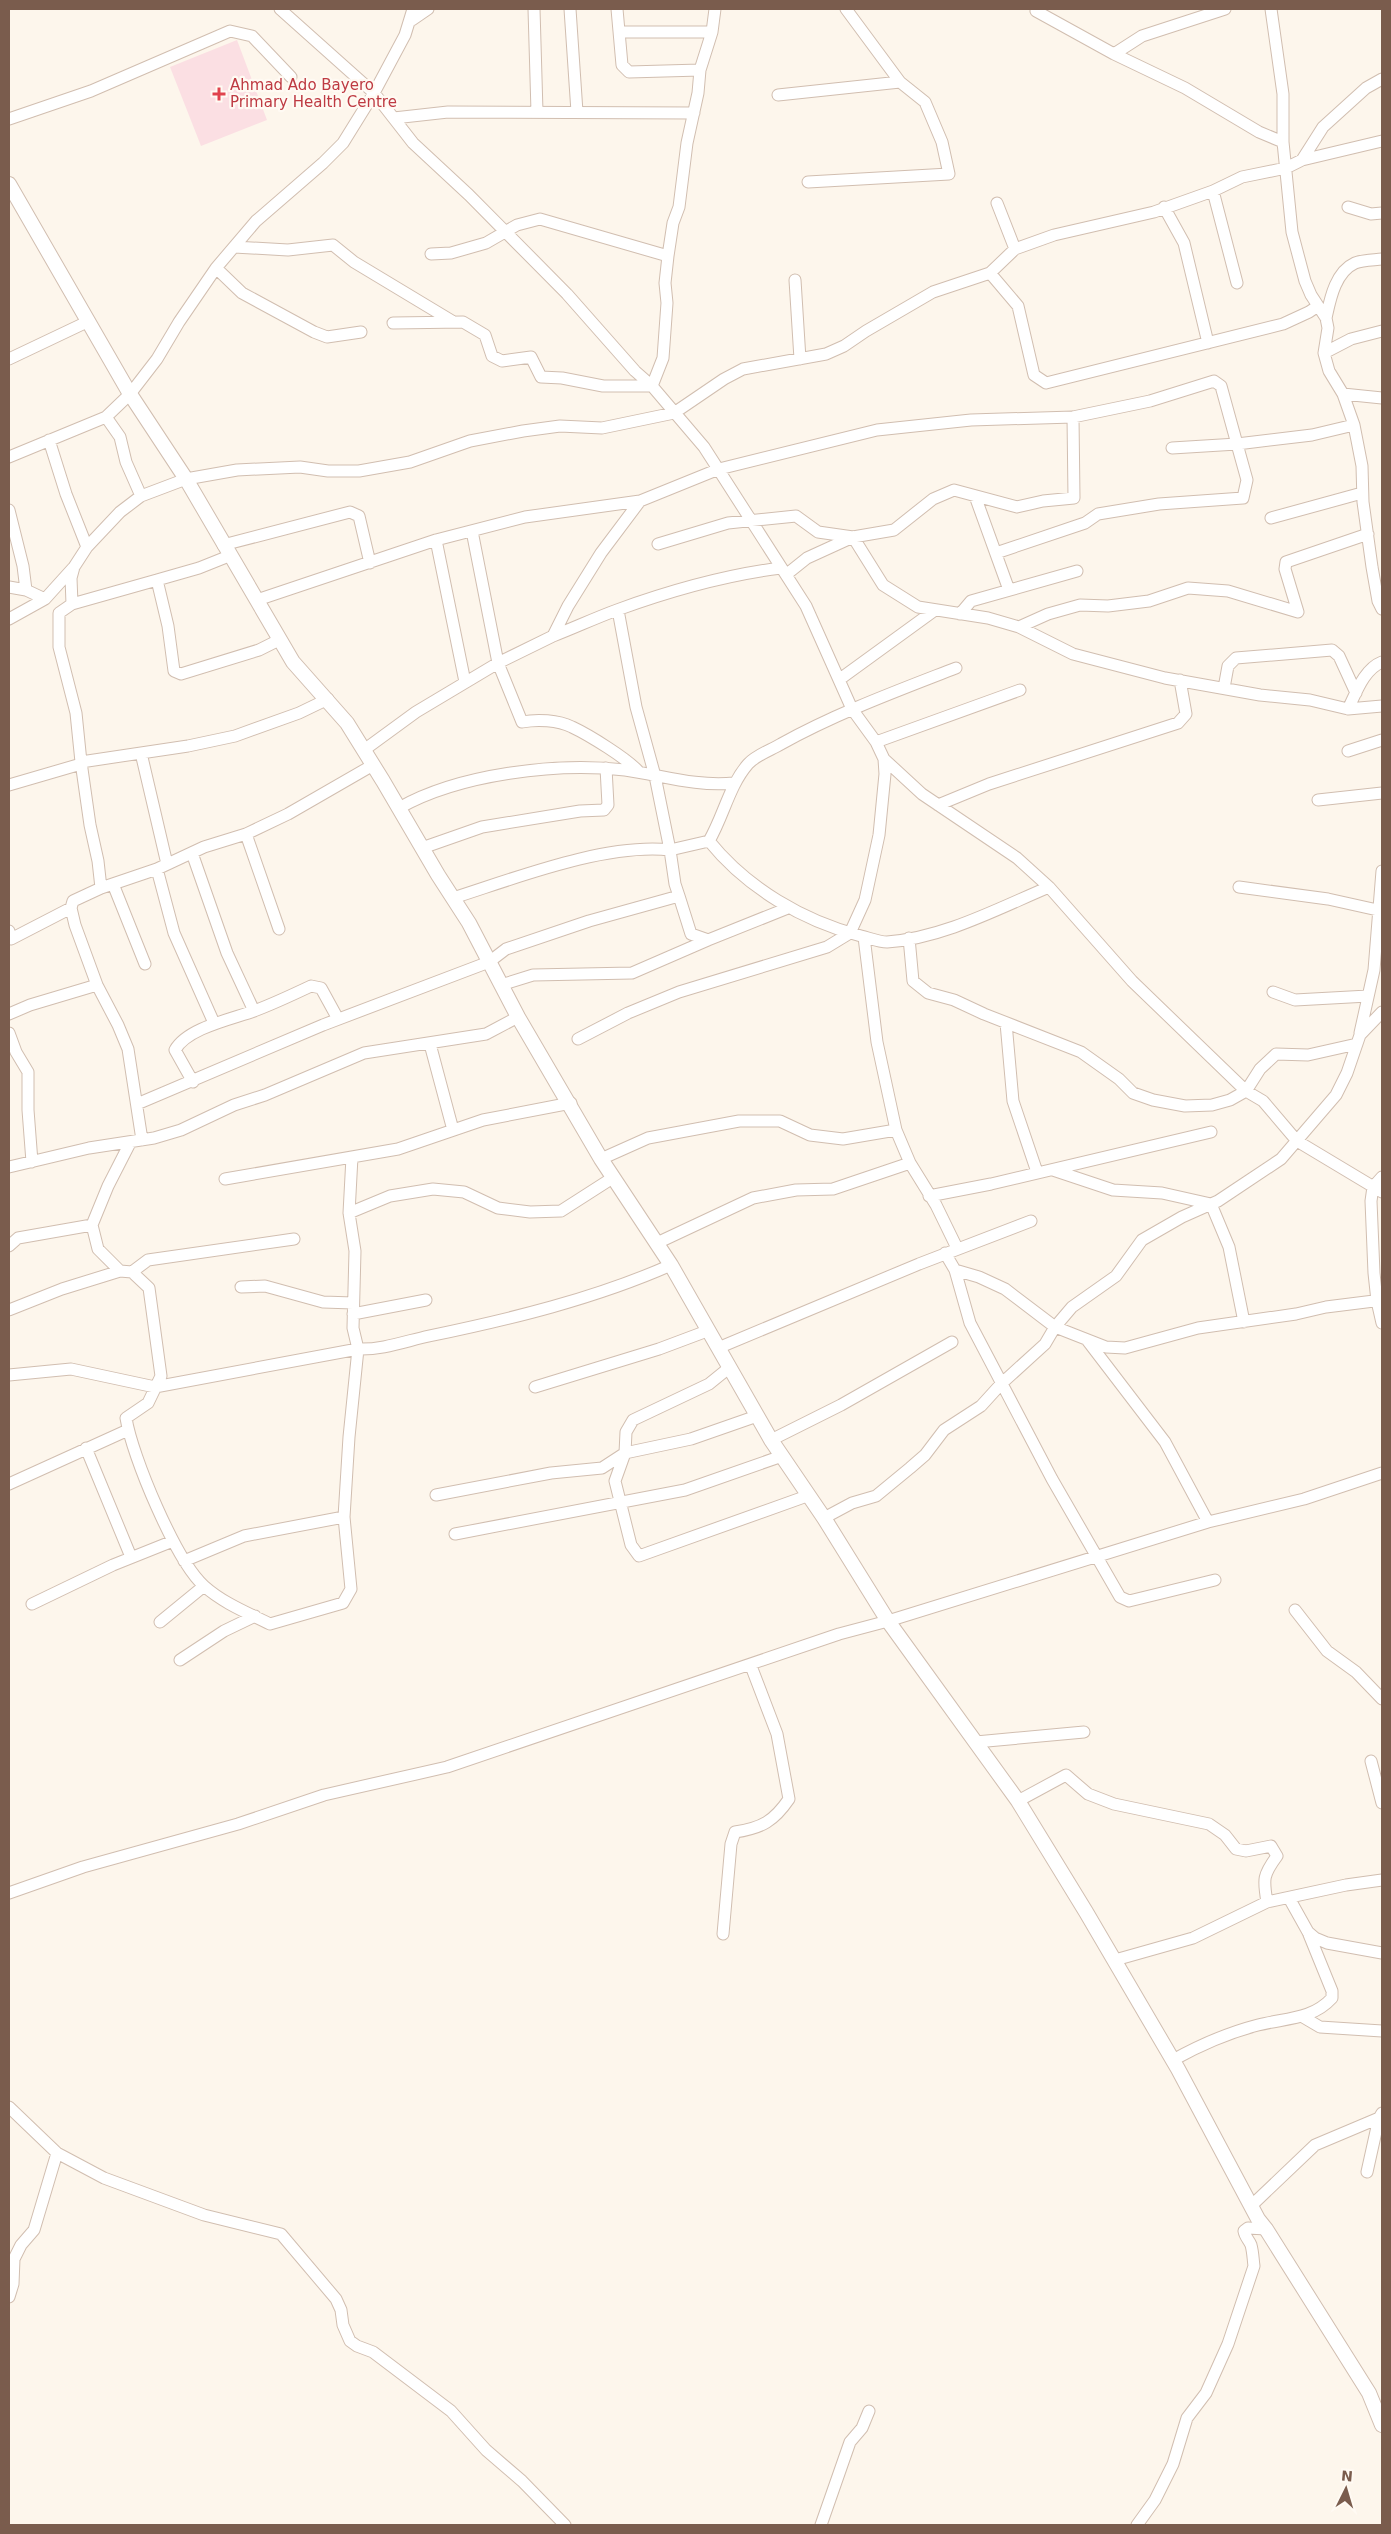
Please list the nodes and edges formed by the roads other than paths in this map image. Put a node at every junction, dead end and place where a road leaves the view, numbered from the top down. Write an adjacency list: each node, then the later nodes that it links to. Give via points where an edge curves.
1 (280, 9): 19 (street)
2 (428, 9): 11 (street)
3 (534, 9): 21 (street)
4 (570, 9): 22 (street)
5 (617, 9): 12 (street)
6 (715, 9): 13 (street)
7 (846, 9): 18 (street)
8 (1225, 9): 14 (street, via 1142,36)
9 (1271, 9): 27 (street, via 1283,94)
10 (1036, 11): 14 (street)
11 (412, 14): 19 (street)
12 (619, 32): 13 (street); 15 (street, via 622,65 629,72)
13 (712, 32): 15 (street)
14 (1114, 54): 27 (street)
15 (700, 70): 23 (street)
16 (291, 77): 25 (street, via 252,36 230,31 91,91)
17 (1382, 79): 28 (street, via 1366,88 1323,128)
18 (900, 82): 20 (street); 30 (street, via 925,102 942,142 949,174)
19 (374, 93): 24 (street); 38 (street, via 343,143 256,221)
20 (778, 95)
21 (537, 112): 22 (street); 24 (street, via 448,112)
22 (577, 112): 23 (street)
23 (694, 113): 41 (street)
24 (394, 118): 37 (street, via 413,144)
25 (9, 119)
26 (1382, 141): 28 (street)
27 (1283, 142): 29 (street)
28 (1302, 160): 29 (street)
29 (1286, 168): 32 (street, via 1242,177); 47 (street, via 1292,232 1305,281)
30 (808, 182)
31 (9, 184): 49 (street)
32 (1213, 191): 34 (street); 46 (street)
33 (996, 203): 39 (street)
34 (1164, 207): 39 (street, via 1054,235); 54 (street, via 1184,243)
35 (1348, 207): 36 (street, via 1371,214)
36 (1382, 213)
37 (504, 230): 40 (street, via 486,244); 41 (street, via 540,219); 58 (street)
38 (234, 247): 43 (street); 50 (street, via 288,250 334,245 354,262)
39 (1016, 249): 44 (street)
40 (431, 254)
41 (668, 256): 58 (street, via 663,358)
42 (1382, 259): 48 (street, via 1355,263 1341,275)
43 (216, 268): 53 (street, via 242,293 314,332 328,337); 59 (street, via 157,359)
44 (990, 273): 54 (street, via 1018,306 1034,375 1046,383); 57 (street, via 933,292 844,346 826,354)
45 (795, 280): 57 (street)
46 (1237, 282)
47 (1318, 306): 48 (street); 54 (street, via 1283,324)
48 (1326, 318): 55 (street, via 1329,334)
49 (89, 321): 56 (street); 59 (street)
50 (454, 322): 51 (street); 58 (street, via 463,322 485,335 492,356 502,360 531,357 541,377 603,386)
51 (393, 323)
52 (1382, 330): 55 (street, via 1351,339)
53 (362, 332)
54 (1208, 343)
55 (1324, 354): 60 (street, via 1329,371)
56 (9, 359)
57 (800, 359): 62 (street, via 743,369)
58 (652, 386): 62 (street)
59 (130, 394): 63 (street); 71 (street)
60 (1343, 394): 61 (street); 65 (street)
61 (1382, 398)
62 (674, 413): 70 (street); 71 (street, via 602,428 560,426 488,437 410,462 359,471 300,467 237,470)
63 (106, 417): 66 (street); 73 (street, via 120,437 126,462)
64 (1073, 417): 67 (street, via 1150,401 1214,381 1221,386); 70 (street, via 971,420 877,430); 74 (street, via 1074,498 1043,500 1016,507)
65 (1354, 425): 67 (street, via 1312,436); 72 (street, via 1362,466)
66 (49, 440): 69 (street); 84 (street)
67 (1237, 444): 68 (street); 86 (street, via 1247,480 1243,498 1159,504 1098,514 1085,523)
68 (1172, 448)
69 (9, 457)
70 (719, 469): 75 (street); 78 (street)
71 (186, 479): 73 (street); 85 (street)
72 (1362, 493): 77 (street); 80 (street)
73 (141, 496): 84 (street, via 120,512)
74 (975, 496): 81 (street, via 954,490 933,498 894,530); 86 (street)
75 (640, 501): 79 (street, via 525,517); 104 (street, via 601,553)
76 (9, 510): 93 (street, via 24,566)
77 (1271, 518)
78 (753, 521): 81 (street, via 796,516 818,532); 83 (street, via 728,523); 89 (street)
79 (472, 531): 82 (street); 107 (street)
80 (1368, 534): 98 (street, via 1378,601); 103 (street, via 1286,562 1285,569 1298,612 1228,591 1188,588 1149,601 1108,606 1080,605)
81 (853, 537): 89 (street); 100 (street, via 883,585 918,607)
82 (436, 540): 87 (street); 111 (street)
83 (658, 544)
84 (87, 547): 88 (street)
85 (226, 550): 87 (street, via 350,512 359,516); 91 (street); 96 (street)
86 (996, 553): 94 (street)
87 (370, 563): 96 (street)
88 (74, 567): 95 (street); 97 (street)
89 (784, 571): 99 (street, via 742,574); 109 (street, via 806,606)
90 (1077, 571): 94 (street)
91 (157, 580): 97 (street); 105 (street, via 174,671 181,674 259,650)
92 (9, 587): 93 (street)
93 (26, 590): 95 (street)
94 (1009, 590): 101 (street, via 971,601)
95 (45, 600): 102 (street)
96 (257, 600): 105 (street)
97 (72, 604): 125 (street, via 59,613 58,640 76,713)
98 (1382, 608)
99 (618, 610): 104 (street); 129 (street, via 636,707)
100 (934, 610): 101 (street); 109 (street)
101 (960, 614): 103 (street)
102 (9, 620)
103 (1019, 627): 110 (street, via 1072,654)
104 (553, 636): 107 (street)
105 (279, 640): 115 (street, via 293,662)
106 (1382, 662): 114 (street, via 1364,677)
107 (498, 663): 111 (street); 128 (street, via 522,722 534,719 571,726 630,761)
108 (956, 668): 117 (street)
109 (840, 679): 117 (street)
110 (1180, 680): 112 (street); 134 (street, via 1186,714 1178,723 998,781)
111 (465, 682): 121 (street)
112 (1224, 688): 114 (street, via 1228,666 1236,658 1332,650 1339,656); 118 (street, via 1310,700)
113 (1020, 690): 120 (street)
114 (1356, 693): 118 (street)
115 (328, 699): 121 (street); 123 (street, via 235,736)
116 (1382, 706): 118 (street)
117 (852, 709): 120 (street); 130 (street, via 750,761)
118 (1348, 709)
119 (1382, 740): 122 (street)
120 (876, 742): 124 (street)
121 (364, 750): 126 (street)
122 (1348, 750)
123 (140, 753): 125 (street); 141 (street)
124 (884, 759): 134 (street); 153 (street, via 879,835 865,900)
125 (81, 763): 131 (street); 146 (street)
126 (373, 765): 135 (street); 136 (street)
127 (606, 768): 128 (street); 135 (street, via 557,767 494,777 418,797); 138 (street, via 608,805 604,810 482,827)
128 (640, 772): 129 (street)
129 (655, 776): 130 (street, via 680,781); 139 (street)
130 (734, 782): 137 (street, via 721,820)
131 (9, 785)
132 (1382, 792): 133 (street)
133 (1318, 800)
134 (938, 805): 144 (street, via 1017,858)
135 (399, 808): 138 (street)
136 (246, 834): 140 (street); 152 (street)
137 (709, 841): 139 (street); 150 (street, via 746,879)
138 (422, 848): 148 (street)
139 (670, 850): 147 (street); 148 (street, via 648,848 572,861)
140 (192, 852): 141 (street); 164 (street, via 227,953)
141 (162, 866): 143 (street); 170 (street, via 174,933)
142 (1382, 871): 151 (street)
143 (114, 884): 146 (street); 159 (street)
144 (1048, 887): 156 (street, via 954,927); 176 (street, via 1158,1008)
145 (1240, 887): 151 (street, via 1328,899)
146 (101, 888): 149 (street, via 73,901)
147 (679, 896): 157 (street, via 691,934); 158 (street, via 506,949)
148 (453, 898): 158 (street)
149 (71, 908): 155 (street); 160 (street)
150 (788, 908): 153 (street); 157 (street)
151 (1381, 911): 163 (street)
152 (279, 929)
153 (850, 933): 154 (street); 172 (street, via 828,947 679,992)
154 (864, 936): 156 (street, via 885,942); 180 (street, via 877,1042)
155 (10, 937)
156 (909, 938): 169 (street, via 913,982 928,993)
157 (708, 940): 161 (street, via 632,973 533,975)
158 (489, 962): 161 (street); 168 (street)
159 (145, 964)
160 (97, 985): 166 (street); 178 (street, via 128,1049)
161 (502, 985): 167 (street)
162 (1273, 992): 163 (street, via 1295,1000)
163 (1368, 996): 173 (street)
164 (254, 1011): 168 (street, via 311,986 320,988); 170 (street)
165 (1382, 1012): 173 (street)
166 (9, 1014)
167 (518, 1017): 174 (street, via 486,1034); 177 (street)
168 (338, 1019): 175 (street)
169 (1006, 1022): 176 (street, via 1080,1052 1119,1079 1133,1093 1153,1100 1185,1106 1212,1105); 191 (street, via 1013,1101)
170 (214, 1023): 175 (street, via 179,1044 175,1050)
171 (9, 1033): 187 (street, via 28,1072)
172 (578, 1039)
173 (1358, 1040): 176 (street, via 1308,1054 1276,1054 1260,1069); 183 (street, via 1336,1095)
174 (430, 1044): 179 (street); 182 (street, via 364,1054 234,1105 181,1130)
175 (193, 1082): 178 (street)
176 (1246, 1091): 183 (street, via 1263,1101)
177 (571, 1103): 179 (street, via 483,1120); 186 (street)
178 (137, 1104): 182 (street)
179 (453, 1130): 185 (street, via 398,1149)
180 (896, 1130): 186 (street, via 843,1139 810,1135 780,1121 739,1121 648,1138); 188 (street)
181 (1211, 1132): 190 (street)
182 (142, 1140): 184 (street)
183 (1297, 1141): 195 (street); 197 (street, via 1281,1159)
184 (130, 1143): 187 (street, via 89,1148); 200 (street)
185 (352, 1157): 194 (street); 198 (street)
186 (602, 1159): 192 (street)
187 (32, 1162): 189 (street)
188 (910, 1163): 196 (street); 202 (street, via 833,1189 796,1190 753,1198)
189 (9, 1167)
190 (1051, 1169): 191 (street); 197 (street, via 1113,1190 1162,1193)
191 (1038, 1172): 196 (street)
192 (614, 1177): 198 (street, via 561,1211 498,1208 464,1192 433,1189 390,1196); 202 (street)
193 (1382, 1177): 195 (street)
194 (225, 1179)
195 (1378, 1190): 211 (street, via 1372,1245)
196 (929, 1196): 204 (street)
197 (1210, 1204): 214 (street, via 1229,1247); 216 (street, via 1142,1240 1116,1276 1072,1307)
198 (349, 1213): 212 (street, via 355,1252)
199 (1032, 1221): 204 (street)
200 (92, 1225): 203 (street, via 18,1238); 208 (street, via 98,1249)
201 (294, 1239): 208 (street, via 148,1260)
202 (657, 1243): 206 (street)
203 (9, 1246)
204 (958, 1248): 205 (street)
205 (944, 1254): 207 (street); 220 (street)
206 (671, 1265): 217 (street); 221 (street, via 605,1290 486,1324 392,1345)
207 (955, 1270): 216 (street, via 979,1276 1005,1289); 224 (street, via 970,1323)
208 (126, 1272): 213 (street, via 62,1289); 225 (street, via 149,1288 161,1376)
209 (241, 1287): 212 (street, via 265,1286)
210 (426, 1300): 212 (street)
211 (1379, 1301): 214 (street); 215 (street)
212 (353, 1308): 221 (street)
213 (9, 1310)
214 (1244, 1322): 218 (street, via 1198,1328 1125,1348 1106,1347)
215 (1382, 1323)
216 (1055, 1327): 218 (street); 224 (street, via 1045,1344)
217 (707, 1331): 220 (street); 226 (street)
218 (1086, 1339): 240 (street, via 1165,1442)
219 (952, 1342): 229 (street)
220 (718, 1348): 222 (street)
221 (358, 1349): 225 (street); 238 (street)
222 (730, 1366): 227 (street); 231 (street, via 709,1384 633,1420 626,1432)
223 (9, 1375): 225 (street, via 71,1368)
224 (1001, 1384): 239 (street, via 981,1406 944,1430 925,1455 876,1496); 244 (street)
225 (155, 1387): 228 (street, via 148,1403 126,1418)
226 (535, 1387)
227 (757, 1416): 229 (street); 231 (street, via 691,1439)
228 (128, 1430): 230 (street); 242 (street)
229 (772, 1440): 232 (street)
230 (86, 1448): 234 (street); 243 (street)
231 (625, 1454): 235 (street, via 602,1468 551,1473); 237 (street, via 615,1481)
232 (782, 1456): 236 (street); 237 (street, via 685,1490)
233 (1382, 1473): 240 (street, via 1304,1498)
234 (9, 1484)
235 (436, 1495)
236 (807, 1496): 237 (street, via 639,1556 631,1545); 239 (street)
237 (620, 1501): 241 (street)
238 (344, 1517): 245 (street, via 244,1536); 250 (street, via 351,1589 343,1603 270,1624)
239 (824, 1518): 251 (street)
240 (1208, 1522): 244 (street)
241 (454, 1534)
242 (172, 1541): 243 (street); 245 (street)
243 (131, 1557): 248 (street)
244 (1099, 1557): 246 (street, via 1120,1597 1129,1601); 251 (street)
245 (184, 1561): 247 (street)
246 (1215, 1580)
247 (204, 1586): 250 (street, via 233,1606); 252 (street)
248 (32, 1604)
249 (1294, 1610): 255 (street, via 1327,1651 1356,1672)
250 (255, 1616): 253 (street, via 224,1631)
251 (888, 1621): 254 (street, via 793,1648); 257 (street)
252 (160, 1622)
253 (180, 1660)
254 (751, 1666): 262 (street, via 447,1767 324,1795 238,1824 83,1867); 266 (street, via 778,1734 789,1799 776,1817 752,1830 735,1832 731,1844)
255 (1382, 1700)
256 (1084, 1732): 257 (street)
257 (976, 1742): 259 (street)
258 (1371, 1761): 260 (street)
259 (1018, 1801): 264 (street, via 1066,1775 1088,1794 1114,1804 1209,1824 1225,1835 1236,1849 1246,1851 1271,1846 1277,1856 1265,1873); 268 (street)
260 (1382, 1803)
261 (1382, 1880): 263 (street)
262 (9, 1893)
263 (1289, 1898): 264 (street); 265 (street)
264 (1267, 1902): 268 (street, via 1193,1938)
265 (1308, 1932): 267 (street, via 1327,1943); 269 (street, via 1332,1998 1326,2005)
266 (723, 1934)
267 (1382, 1953)
268 (1115, 1960): 271 (street)
269 (1303, 2017): 270 (street, via 1320,2027); 271 (street, via 1258,2025 1204,2042)
270 (1382, 2031)
271 (1173, 2060): 276 (street)
272 (9, 2108): 274 (street)
273 (1381, 2116): 275 (street); 276 (street, via 1315,2145)
274 (57, 2153): 278 (street, via 34,2230 14,2259); 281 (street, via 104,2178 159,2200 281,2234 336,2299 350,2341 374,2352 451,2411 486,2450)
275 (1367, 2172)
276 (1251, 2206): 277 (street)
277 (1266, 2229): 280 (street, via 1369,2393); 283 (street, via 1248,2228 1244,2231 1254,2266 1228,2344 1204,2399 1187,2418 1173,2464 1155,2500)
278 (9, 2296)
279 (869, 2411): 282 (street, via 862,2428 850,2442)
280 (1382, 2425)
281 (566, 2525)
282 (820, 2525)
283 (1137, 2525)

